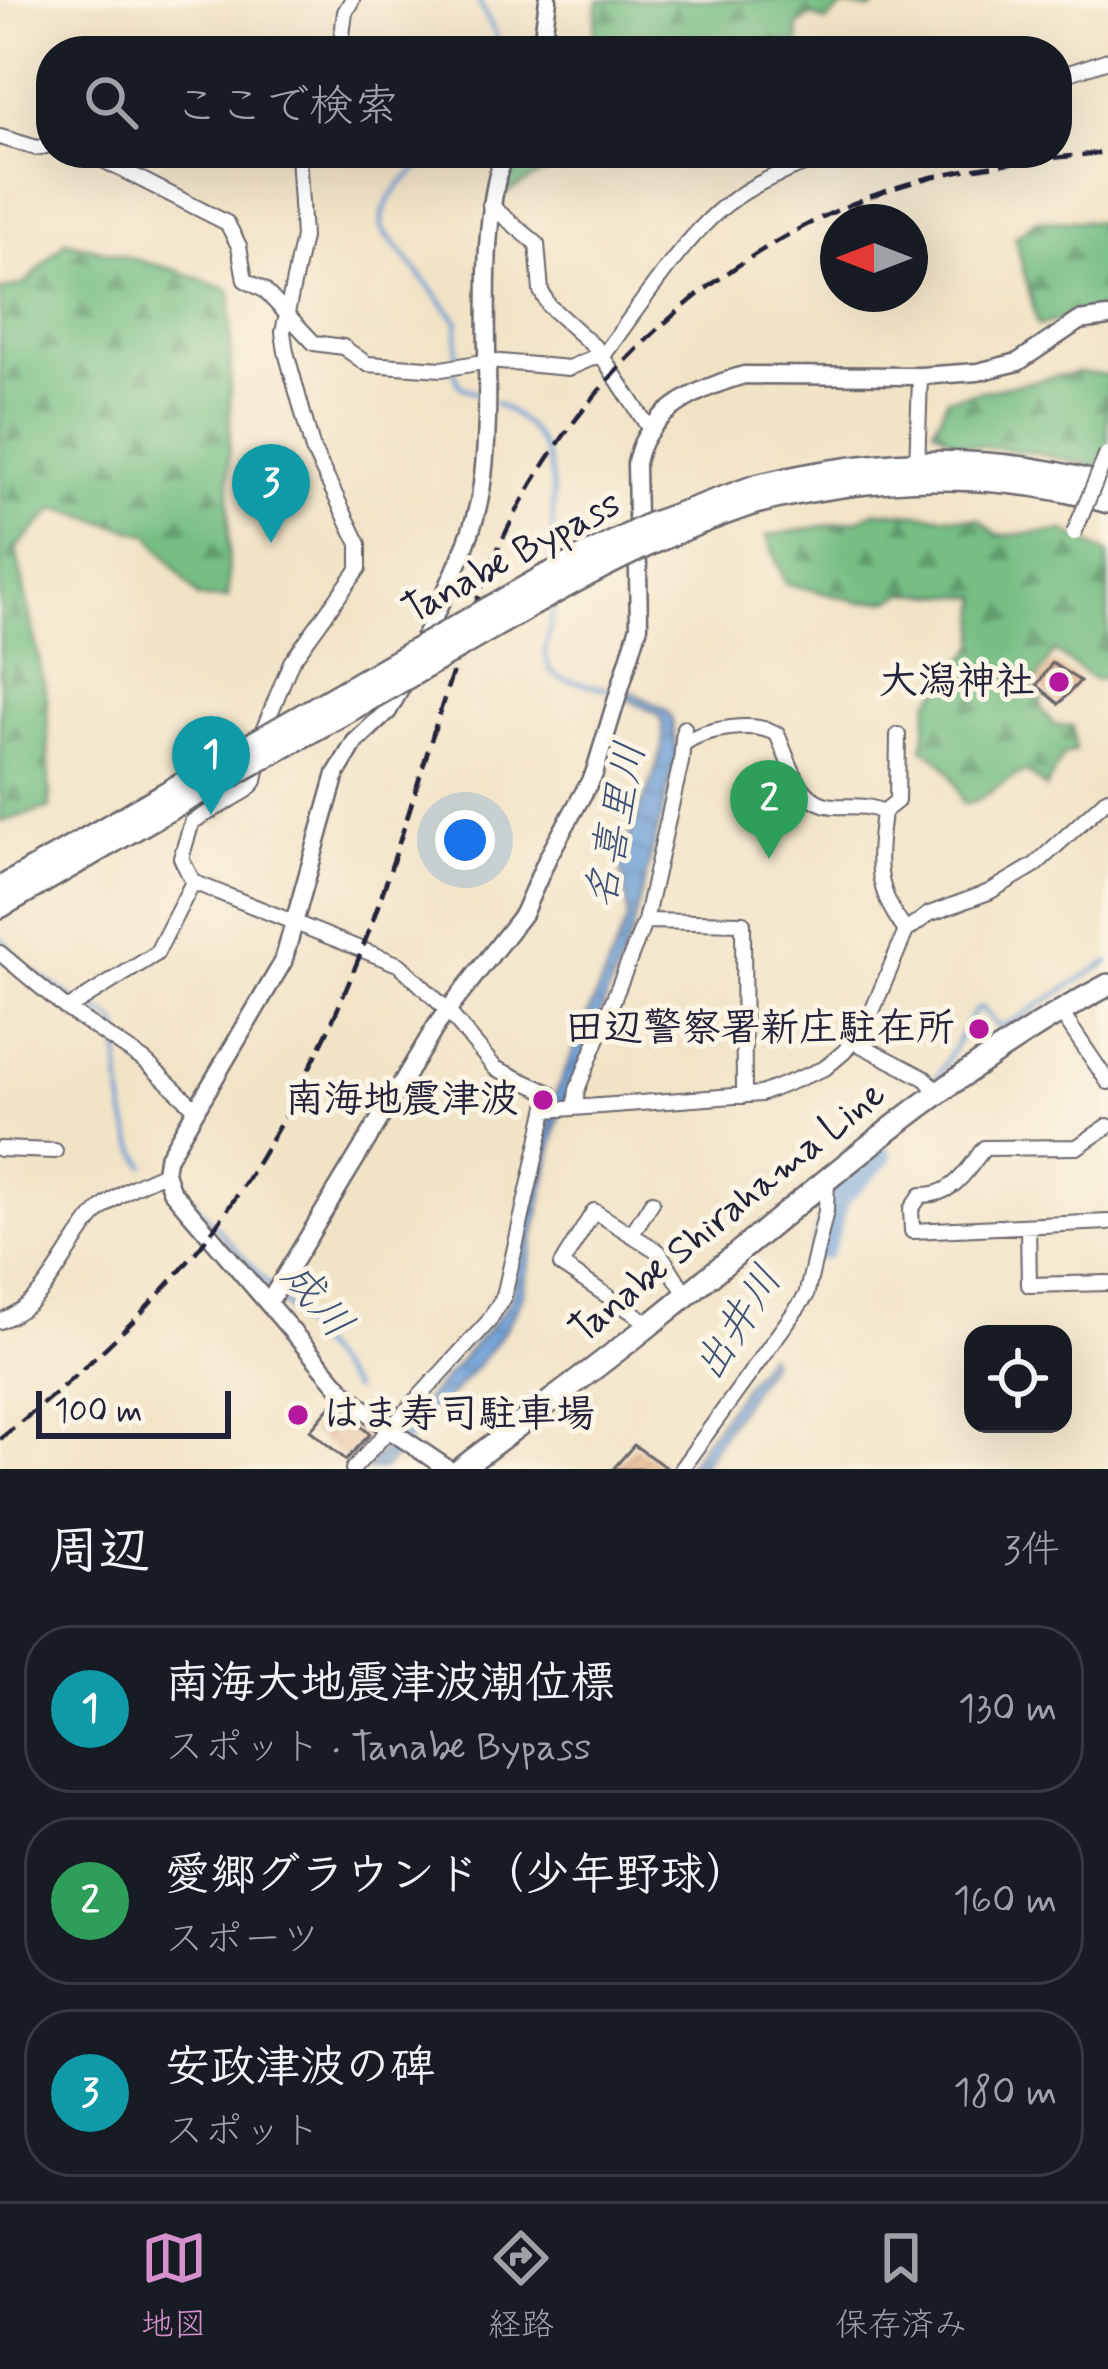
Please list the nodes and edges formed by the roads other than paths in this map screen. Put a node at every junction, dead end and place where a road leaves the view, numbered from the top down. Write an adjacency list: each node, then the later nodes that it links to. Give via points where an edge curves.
1 (352, 0): 3 (street)
2 (548, 0): 4 (street)
3 (342, 36)
4 (543, 36)
5 (1108, 59): 6 (street)
6 (1072, 72)
7 (0, 137): 8 (street)
8 (36, 148)
9 (119, 168): 15 (street, via 227,223 245,280)
10 (299, 168): 15 (street, via 304,237)
11 (500, 168): 13 (street)
12 (794, 168): 16 (street, via 728,202)
13 (490, 206): 16 (street, via 537,244 549,306); 17 (street)
14 (1108, 317): 18 (street, via 1078,321 999,369)
15 (288, 320): 17 (street, via 314,343 344,347 367,364 442,369); 31 (street, via 286,352 313,450 351,522 359,568 291,662 265,726 255,781 192,822 181,858)
16 (601, 355): 17 (street, via 569,368); 19 (street)
17 (489, 362): 35 (street, via 476,516 400,692 336,774)
18 (920, 376): 19 (street, via 744,375 675,406); 21 (street)
19 (650, 428): 40 (street, via 636,464 639,626 595,774 523,914)
20 (1107, 453): 24 (street, bridge)
21 (917, 470): 22 (main road, Tanabe Bypass, via 994,463); 23 (main road, Tanabe Bypass); 29 (main road, Tanabe Bypass, bridge, via 757,494 578,578 341,716)
22 (1108, 486)
23 (1108, 502)
24 (1074, 532)
25 (684, 728): 27 (street)
26 (898, 735): 30 (street, via 896,800)
27 (684, 744): 30 (street, via 767,728 808,798); 34 (street)
28 (1108, 798): 36 (street, via 1035,865)
29 (160, 806): 32 (main road, Tanabe Bypass); 33 (main road, Tanabe Bypass)
30 (883, 812): 36 (street, via 877,872)
31 (193, 882): 35 (street); 39 (street, via 156,954)
32 (0, 888)
33 (0, 907)
34 (645, 921): 45 (street, via 743,923); 46 (street)
35 (293, 922): 40 (street, via 400,965); 47 (street, via 283,962)
36 (906, 931): 42 (street)
37 (0, 953): 39 (street)
38 (1108, 985): 41 (main road, Tanabe Shirahama Line)
39 (67, 1009): 47 (street, via 130,1049)
40 (447, 1010): 48 (street, via 495,1068 550,1093); 60 (street)
41 (1060, 1011): 43 (street); 44 (main road, Tanabe Shirahama Line)
42 (853, 1041): 44 (street); 45 (street, via 825,1068)
43 (1108, 1082)
44 (931, 1085): 53 (main road, Tanabe Shirahama Line)
45 (744, 1096): 46 (street)
46 (572, 1108): 48 (street)
47 (196, 1109): 52 (street)
48 (548, 1110): 63 (street, via 504,1296)
49 (1108, 1126): 56 (street, via 1077,1147 985,1148 959,1182 940,1195 921,1195 909,1219 912,1231)
50 (0, 1149): 51 (street)
51 (55, 1151)
52 (165, 1173): 60 (street); 61 (street, via 95,1215 37,1299)
53 (827, 1180): 59 (main road, Tanabe Shirahama Line); 67 (street, via 806,1296)
54 (652, 1202): 57 (street)
55 (1108, 1222): 56 (street)
56 (1028, 1226): 58 (street, via 1029,1285)
57 (632, 1235): 59 (street, via 659,1252); 62 (street, via 594,1211 561,1265)
58 (1108, 1283)
59 (686, 1294): 62 (main road, Tanabe Shirahama Line)
60 (269, 1302): 63 (street, via 343,1391)
61 (0, 1321)
62 (650, 1324): 66 (main road, Tanabe Shirahama Line)
63 (387, 1428): 64 (street); 65 (street)
64 (352, 1469)
65 (448, 1469)
66 (461, 1469)
67 (681, 1469)

